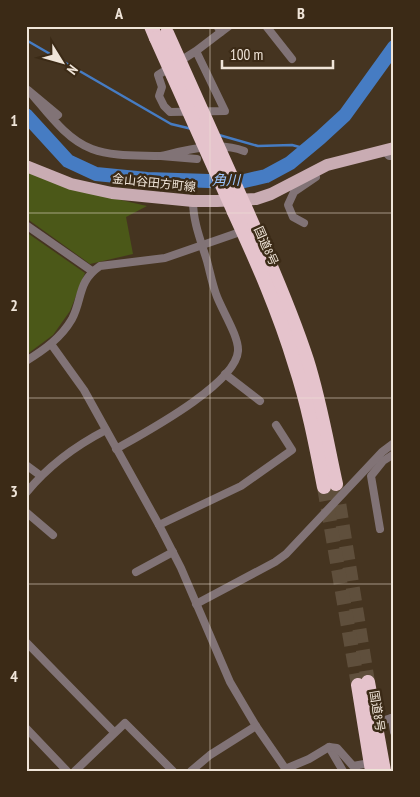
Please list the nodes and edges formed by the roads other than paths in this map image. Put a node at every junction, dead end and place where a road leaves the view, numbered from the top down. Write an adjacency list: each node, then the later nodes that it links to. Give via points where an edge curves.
1 (229, 26): 3 (street)
2 (266, 26): 6 (street)
3 (219, 29): 5 (street)
4 (160, 31): 16 (highway, 国道8号, bridge)
5 (196, 51): 5 (street, via 212,85 225,111 170,112 159,96 162,87 158,75)
6 (292, 59)
7 (27, 89): 8 (street); 11 (street, via 69,135 91,149)
8 (58, 115)
9 (244, 151): 11 (street, via 231,146 192,149)
10 (390, 151): 14 (main road, 金山谷田方町線)
11 (161, 156): 12 (street)
12 (197, 158)
13 (26, 166): 15 (main road, 金山谷田方町線, via 71,184 112,193)
14 (313, 171): 15 (main road, 金山谷田方町線, via 256,199); 17 (street, via 316,177 294,192 288,205 293,217)
15 (192, 201): 20 (street)
16 (240, 210): 19 (highway, 国道8号); 19 (highway, 国道8号, via 279,283 308,363 324,428 330,486 296,366)
17 (304, 223)
18 (26, 224): 21 (street)
19 (243, 231): 20 (street)
20 (202, 245): 21 (street, via 165,258 100,266); 24 (street, via 216,293 237,340 236,360)
21 (92, 271): 22 (street, via 84,281 72,318)
22 (51, 344): 23 (street); 27 (street, via 84,390)
23 (26, 361)
24 (225, 374): 25 (street); 29 (street, via 195,402)
25 (260, 400)
26 (276, 425): 35 (street, via 292,450 241,486)
27 (106, 430): 29 (street); 32 (street, via 87,440)
28 (394, 443): 40 (street, via 286,554)
29 (116, 449): 35 (street)
30 (394, 454): 36 (street, via 372,476)
31 (26, 465): 32 (street)
32 (41, 476): 33 (street)
33 (26, 493)
34 (26, 512): 37 (street)
35 (159, 525): 38 (street)
36 (380, 529)
37 (53, 535)
38 (174, 552): 39 (street); 40 (street)
39 (136, 572)
40 (196, 604): 44 (street, via 230,682)
41 (26, 642): 46 (street)
42 (393, 717): 43 (street); 47 (street)
43 (376, 723): 49 (highway, 国道8号, via 363,684); 56 (highway, 国道8号)
44 (256, 726): 50 (street); 54 (street)
45 (26, 728): 51 (street)
46 (114, 732): 52 (street); 53 (street, via 125,723)
47 (394, 732)
48 (329, 747): 49 (street, via 337,748 354,766); 50 (street); 55 (street)
49 (371, 767)
50 (284, 769)
51 (67, 771)
52 (76, 771)
53 (173, 771)
54 (191, 771)
55 (343, 771)
56 (384, 771)

